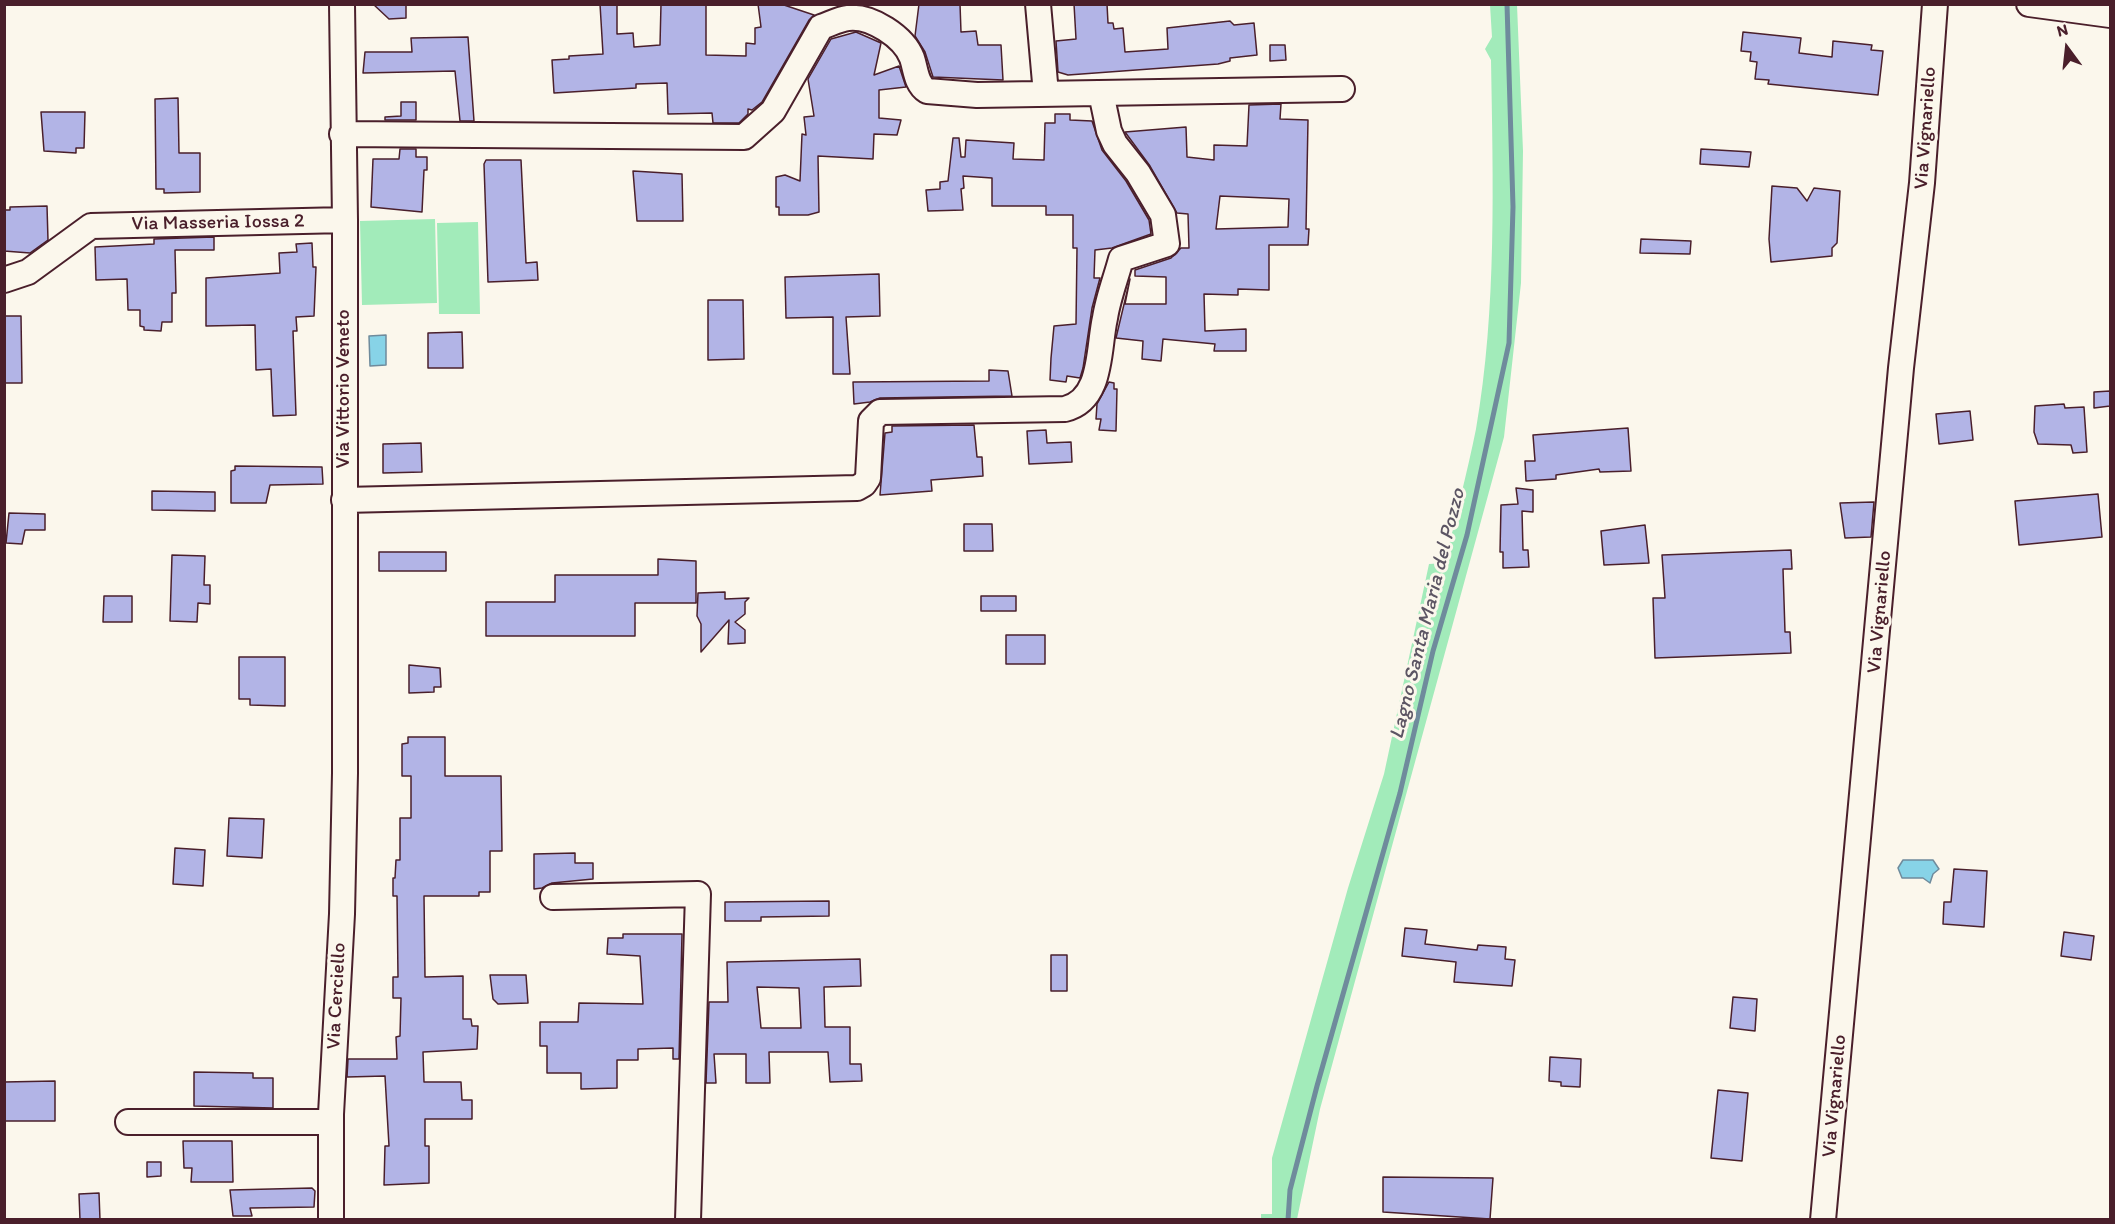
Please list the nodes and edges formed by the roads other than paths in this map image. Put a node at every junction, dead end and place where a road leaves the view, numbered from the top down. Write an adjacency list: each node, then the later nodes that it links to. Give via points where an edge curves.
1 (342, 4): 9 (street, Via Vittorio Veneto)
2 (1038, 4): 8 (street)
3 (1935, 4): 19 (street, Via Vignariello, via 1922,183 1901,368)
4 (2029, 4): 5 (street)
5 (2110, 15)
6 (1342, 89): 7 (street)
7 (1101, 93): 8 (street); 12 (street, via 1115,144 1164,215 1167,244 1121,259 1105,317 1094,382 1076,406 880,412 871,421 868,478 857,488)
8 (1046, 94): 9 (street, via 927,91 920,87 905,44 878,25 850,18 821,27 773,111 744,137)
9 (342, 134): 10 (street, Via Vittorio Veneto)
10 (345, 220): 11 (street, Via Masseria Iossa 2, via 91,226 28,272); 12 (street, Via Vittorio Veneto)
11 (4, 280)
12 (344, 500): 13 (street, Via Vittorio Veneto)
13 (345, 773): 16 (street, Via Cerciello)
14 (553, 897): 18 (street, via 698,894)
15 (128, 1122): 16 (street)
16 (331, 1122): 17 (street, Via Cerciello)
17 (331, 1220)
18 (688, 1220)
19 (1823, 1220)

